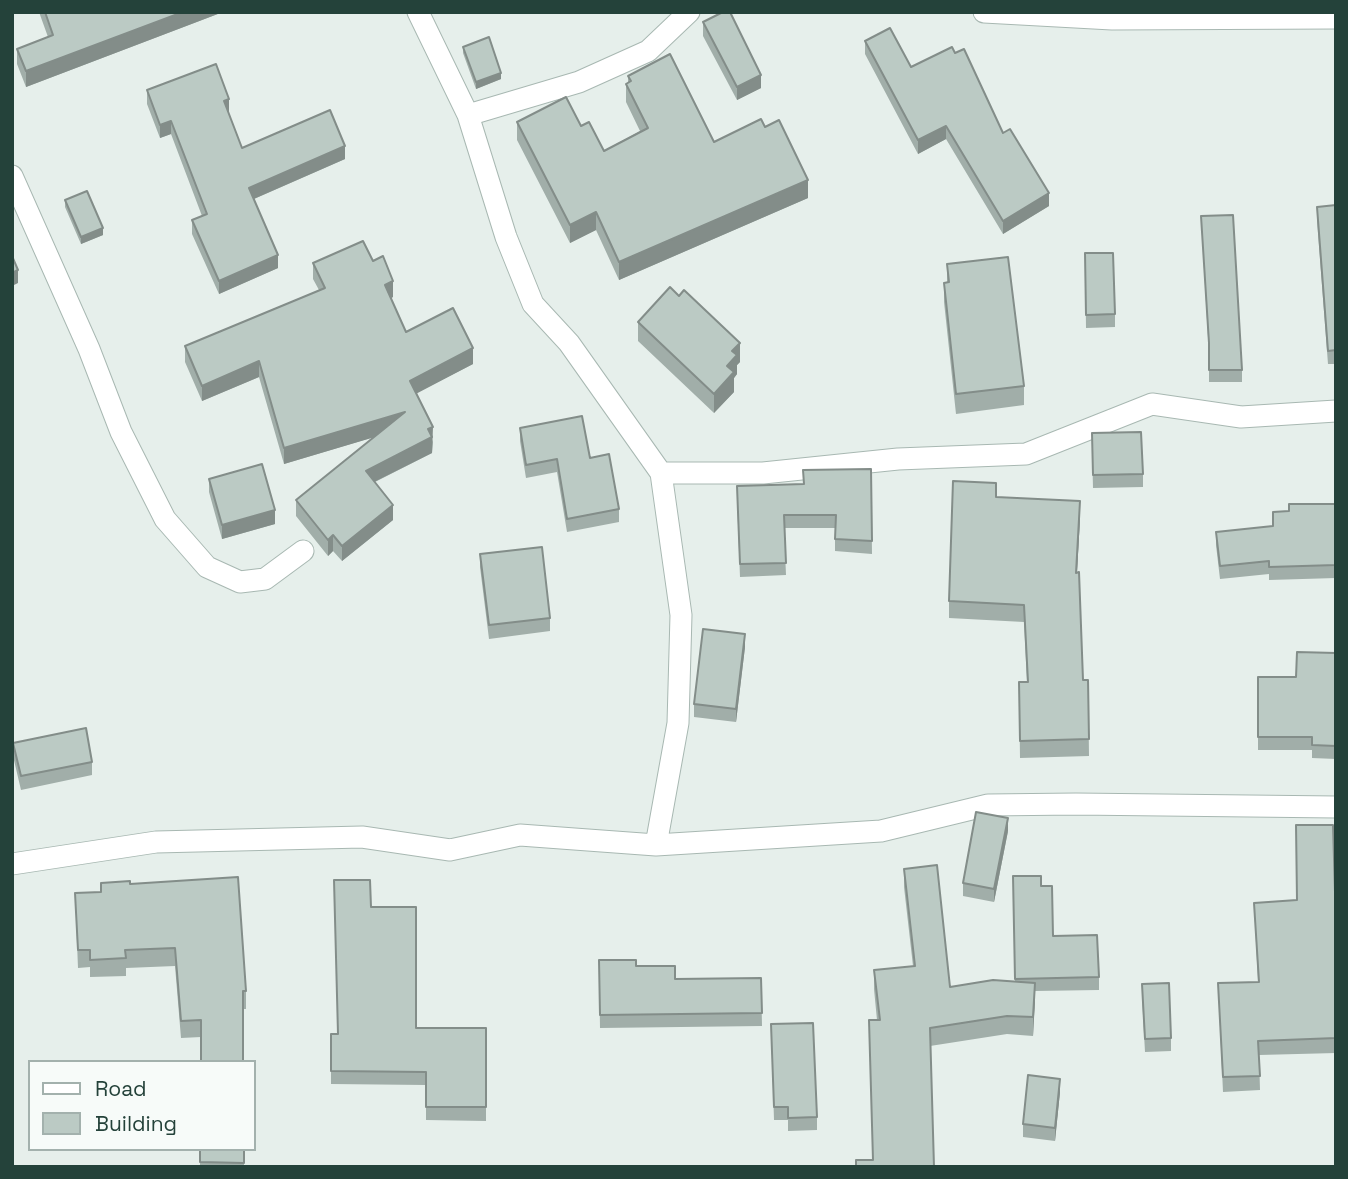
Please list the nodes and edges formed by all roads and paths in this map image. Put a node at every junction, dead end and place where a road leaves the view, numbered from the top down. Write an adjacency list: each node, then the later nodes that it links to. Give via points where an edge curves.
1 (418, 12): 5 (street)
2 (689, 12): 5 (street, via 648,51 579,82)
3 (984, 12): 4 (street, via 1112,19)
4 (1336, 18)
5 (468, 115): 8 (street, via 506,237 533,304 569,343)
6 (12, 176): 9 (street, via 121,432 165,519 207,567 240,582 265,579)
7 (1336, 411): 8 (street, via 1241,417 1152,404 1026,454 898,459 763,473)
8 (662, 473): 11 (street, via 681,615 678,723)
9 (303, 551)
10 (1336, 807): 11 (street, via 988,805 881,831)
11 (656, 845): 12 (street, via 520,835 450,850 362,837 156,842)
12 (12, 864)

